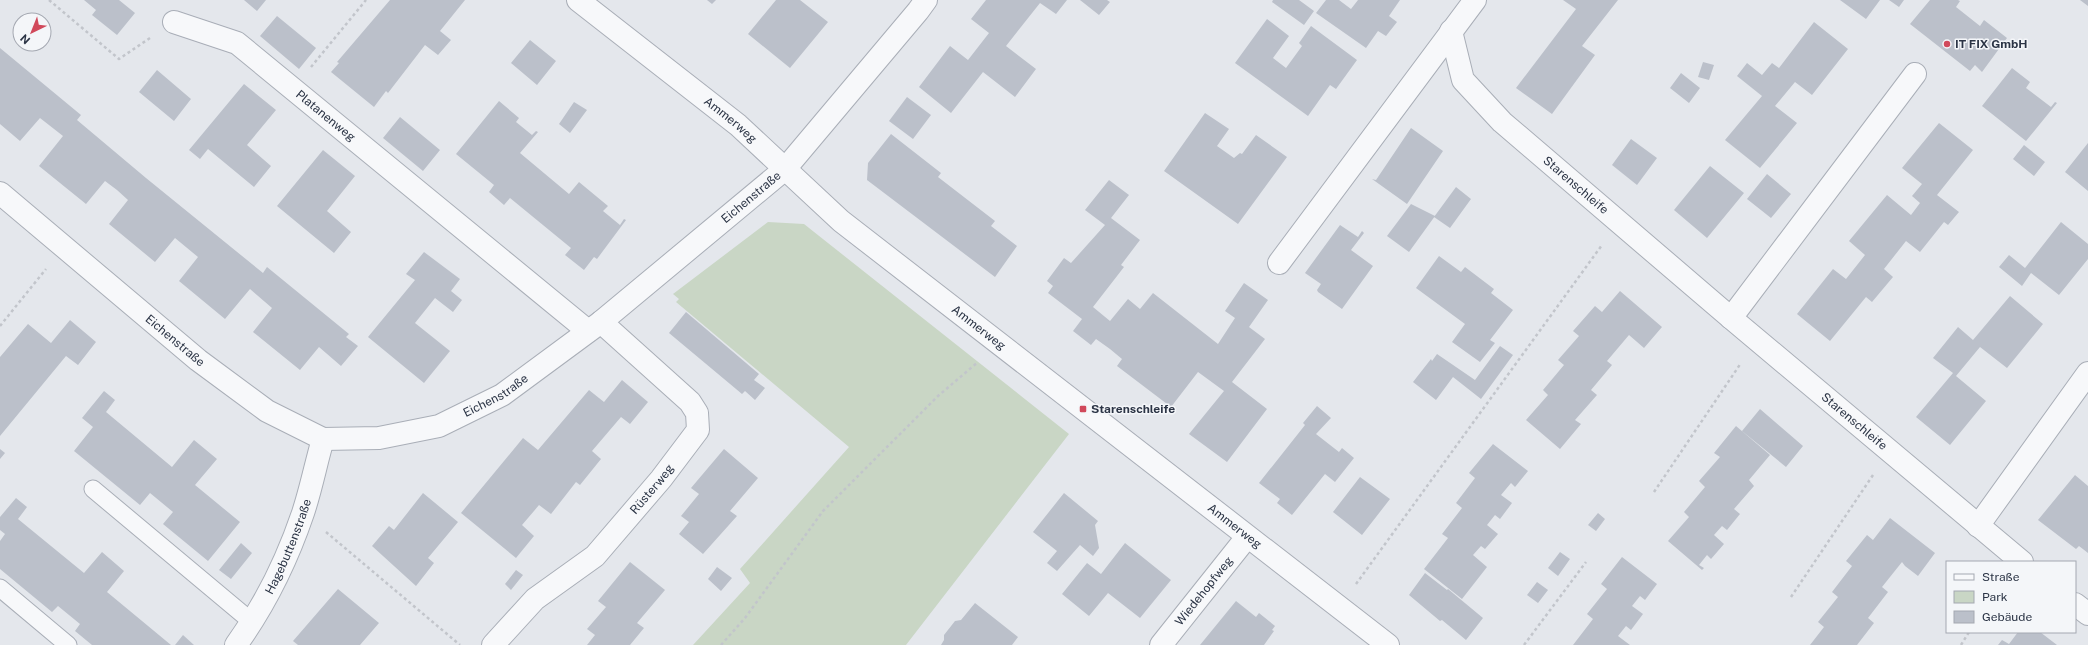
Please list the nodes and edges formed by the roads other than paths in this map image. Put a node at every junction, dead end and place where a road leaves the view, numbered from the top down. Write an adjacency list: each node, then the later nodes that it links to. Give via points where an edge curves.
1 (578, 0): 7 (street, Ammerweg, via 738,125)
2 (926, 0): 7 (street, Eichenstraße)
3 (1475, 0): 5 (street)
4 (174, 22): 11 (street, Platanenweg, via 237,43)
5 (1452, 31): 9 (street); 10 (street, Starenschleife, via 1463,80 1502,122)
6 (1915, 74): 10 (street)
7 (785, 169): 11 (street, Eichenstraße); 16 (street, Ammerweg, via 841,221)
8 (0, 193): 13 (street, Eichenstraße, via 205,364 268,411)
9 (1279, 263)
10 (1730, 318): 15 (street, Starenschleife)
11 (595, 327): 13 (street, Eichenstraße, via 502,395 439,426 379,438); 24 (street, Rüsterweg, via 690,402 697,414 698,430 661,479 595,556 535,599)
12 (2088, 373): 15 (street)
13 (323, 439): 21 (street, Hagebuttenstraße, via 303,512 279,572)
14 (93, 489): 21 (lane)
15 (1978, 526): 17 (street, Starenschleife)
16 (1247, 537): 25 (street, Wiedehopfweg); 26 (street, Ammerweg)
17 (2021, 561)
18 (0, 588): 22 (lane)
19 (2076, 605): 20 (street)
20 (2088, 614)
21 (252, 622): 23 (street, Hagebuttenstraße)
22 (68, 645)
23 (236, 645)
24 (493, 645)
25 (1161, 645)
26 (1388, 645)

